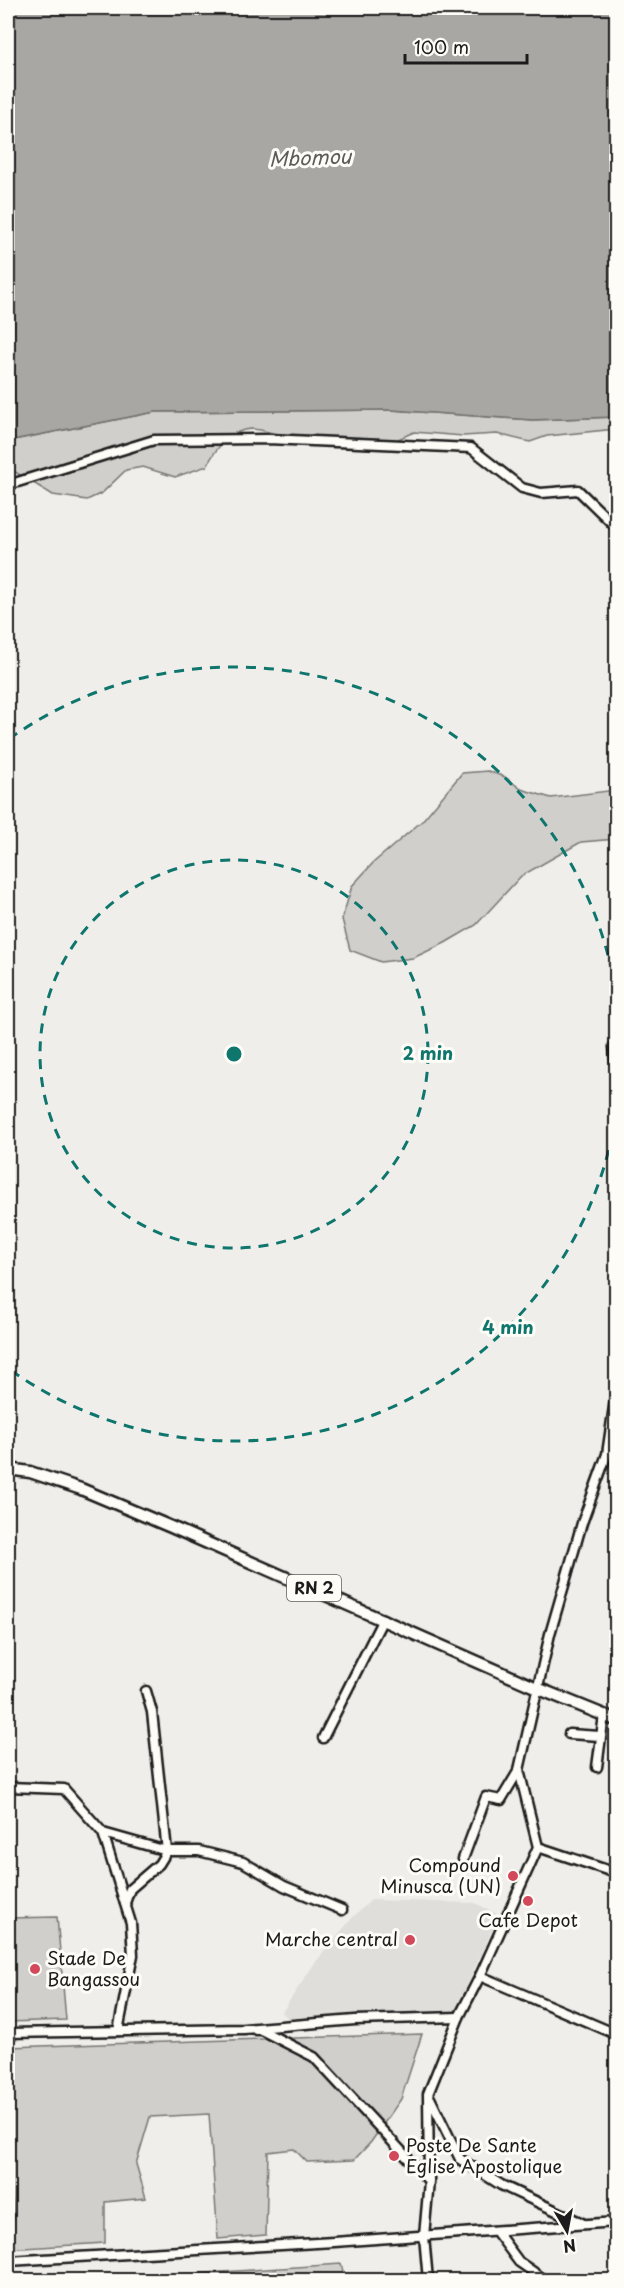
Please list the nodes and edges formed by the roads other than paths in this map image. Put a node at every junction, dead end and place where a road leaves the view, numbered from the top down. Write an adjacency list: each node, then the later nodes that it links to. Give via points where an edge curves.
1 (8, 485): 2 (street, via 154,440 268,439 471,448 522,488 541,493 578,490)
2 (616, 527)
3 (616, 1044): 4 (street)
4 (616, 1067)
5 (616, 1393): 8 (street, via 607,1454 582,1523)
6 (8, 1469): 7 (main road, RN 2, via 81,1489)
7 (383, 1619): 8 (main road, RN 2); 14 (street)
8 (537, 1688): 10 (main road, RN 2); 16 (street)
9 (146, 1690): 20 (street, via 152,1712)
10 (604, 1715): 11 (main road, RN 2); 13 (street)
11 (616, 1720)
12 (569, 1734): 13 (street)
13 (600, 1736): 15 (street)
14 (323, 1738)
15 (597, 1767)
16 (519, 1770): 19 (street); 21 (street, via 501,1800 486,1797)
17 (8, 1787): 18 (street, via 64,1789)
18 (103, 1833): 20 (street); 23 (street)
19 (538, 1847): 22 (street); 25 (street)
20 (167, 1851): 23 (street, via 159,1864 130,1889); 24 (street, via 199,1851 243,1862 284,1886)
21 (463, 1859)
22 (616, 1874)
23 (125, 1903): 28 (street, via 133,1955)
24 (342, 1910)
25 (480, 1976): 26 (street); 30 (street)
26 (459, 2017): 27 (street); 31 (street)
27 (244, 2029): 28 (street); 32 (street, via 261,2030 314,2057)
28 (118, 2031): 29 (street)
29 (8, 2033)
30 (616, 2034)
31 (428, 2094): 32 (street); 34 (street, via 459,2159 501,2185)
32 (429, 2181): 36 (street)
33 (616, 2222): 34 (street)
34 (585, 2224): 35 (street)
35 (496, 2231): 36 (street); 39 (street, via 519,2262)
36 (424, 2236): 37 (street); 38 (street)
37 (8, 2261)
38 (428, 2280)
39 (545, 2280)

